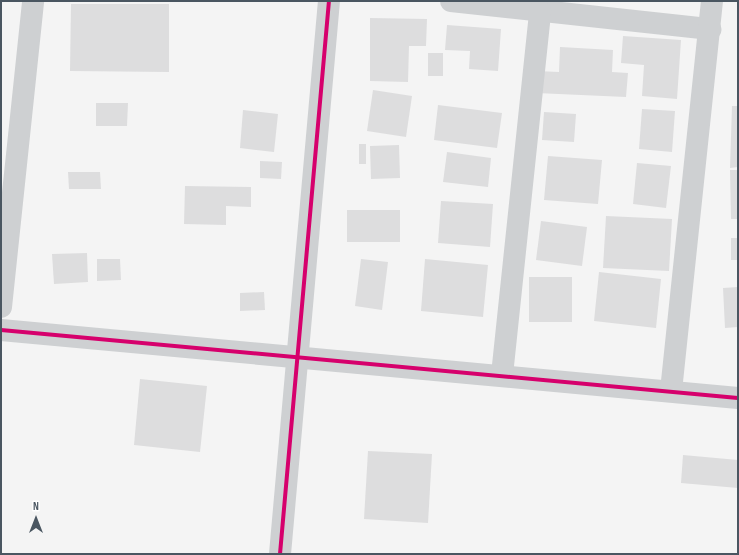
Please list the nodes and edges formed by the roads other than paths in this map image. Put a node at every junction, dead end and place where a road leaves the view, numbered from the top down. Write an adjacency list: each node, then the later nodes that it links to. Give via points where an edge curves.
1 (33, 1): 7 (street)
2 (329, 1): 9 (street)
3 (451, 1): 5 (street)
4 (712, 1): 6 (street)
5 (540, 11): 6 (street); 10 (street)
6 (710, 29): 11 (street)
7 (1, 307)
8 (1, 330): 9 (street)
9 (298, 358): 10 (street); 13 (street)
10 (502, 375): 11 (street)
11 (671, 391): 12 (street)
12 (738, 398)
13 (280, 554)

